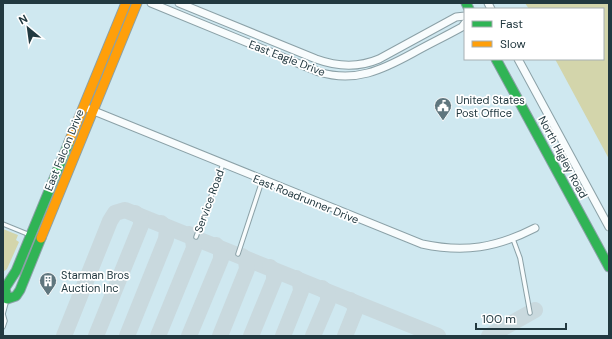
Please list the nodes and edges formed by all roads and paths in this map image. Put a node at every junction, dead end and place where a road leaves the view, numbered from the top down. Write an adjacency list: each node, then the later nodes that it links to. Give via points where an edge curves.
1 (126, 3): 11 (street, East Falcon Drive)
2 (137, 3): 12 (street, East Falcon Drive)
3 (151, 3): 8 (street, East Eagle Drive)
4 (179, 3): 7 (street, East Eagle Drive)
5 (464, 16): 7 (street, East Eagle Drive, via 456,17 379,59 350,66 327,63)
6 (464, 24): 8 (street, East Eagle Drive, via 384,69 351,77 320,72)
7 (238, 27): 8 (street)
8 (234, 37)
9 (497, 60): 22 (street, North Higley Road)
10 (519, 60): 16 (street, North Higley Road)
11 (83, 107): 12 (street, East Roadrunner Drive); 18 (street, East Falcon Drive)
12 (93, 111): 13 (street, East Roadrunner Drive); 23 (street, East Falcon Drive, via 20,290 16,296)
13 (223, 164): 14 (street, East Roadrunner Drive); 19 (lane, Service Road)
14 (262, 181): 20 (street, East Roadrunner Drive, via 422,244 462,249 495,245); 21 (lane)
15 (3, 224): 18 (lane)
16 (609, 227)
17 (535, 228): 20 (street, East Roadrunner Drive)
18 (31, 235): 23 (street, East Falcon Drive, via 16,271 3,289)
19 (196, 237)
20 (513, 239): 24 (lane, via 520,258)
21 (238, 254)
22 (609, 267)
23 (7, 298): 25 (lane, East Falcon Drive, via 4,314 6,321)
24 (530, 313)
25 (3, 327)

